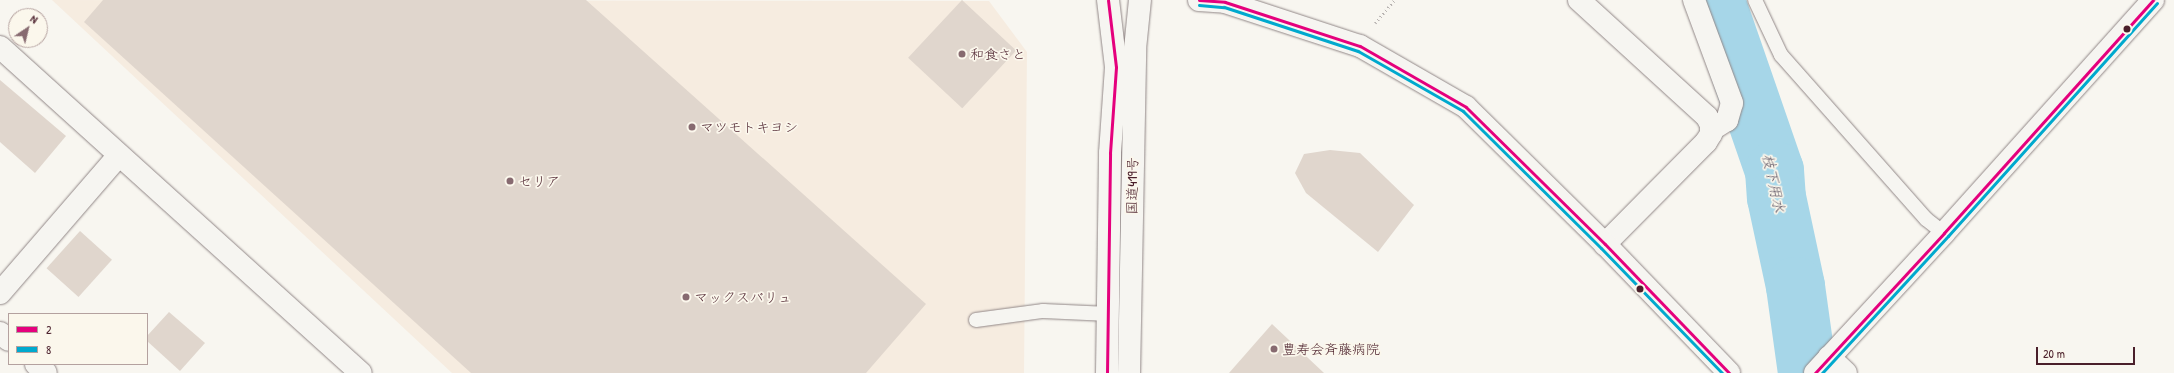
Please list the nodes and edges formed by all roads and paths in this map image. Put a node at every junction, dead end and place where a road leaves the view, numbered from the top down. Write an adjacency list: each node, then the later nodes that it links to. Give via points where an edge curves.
1 (1108, 0): 14 (main road, 国道419号, via 1116,68 1110,153)
2 (1140, 0): 23 (main road, 国道419号, via 1135,49)
3 (1199, 0): 12 (main road, via 1232,4 1360,46 1466,107)
4 (1579, 0): 9 (main road, via 1707,117)
5 (1694, 0): 9 (main road, via 1732,103 1727,120)
6 (1755, 0): 11 (lane, via 1781,55 1926,219)
7 (2153, 0): 11 (main road)
8 (0, 47): 10 (main road)
9 (1711, 130): 12 (main road, via 1706,142)
10 (119, 155): 13 (main road); 21 (main road)
11 (1944, 233): 19 (main road)
12 (1605, 244): 24 (main road)
13 (0, 293)
14 (1109, 314): 15 (lane, via 1043,311); 22 (main road, 国道419号)
15 (976, 320)
16 (0, 332): 17 (main road)
17 (8, 339)
18 (37, 365): 20 (main road)
19 (1822, 365): 25 (main road)
20 (46, 373)
21 (361, 373)
22 (1107, 373)
23 (1129, 373)
24 (1729, 373)
25 (1846, 373)

